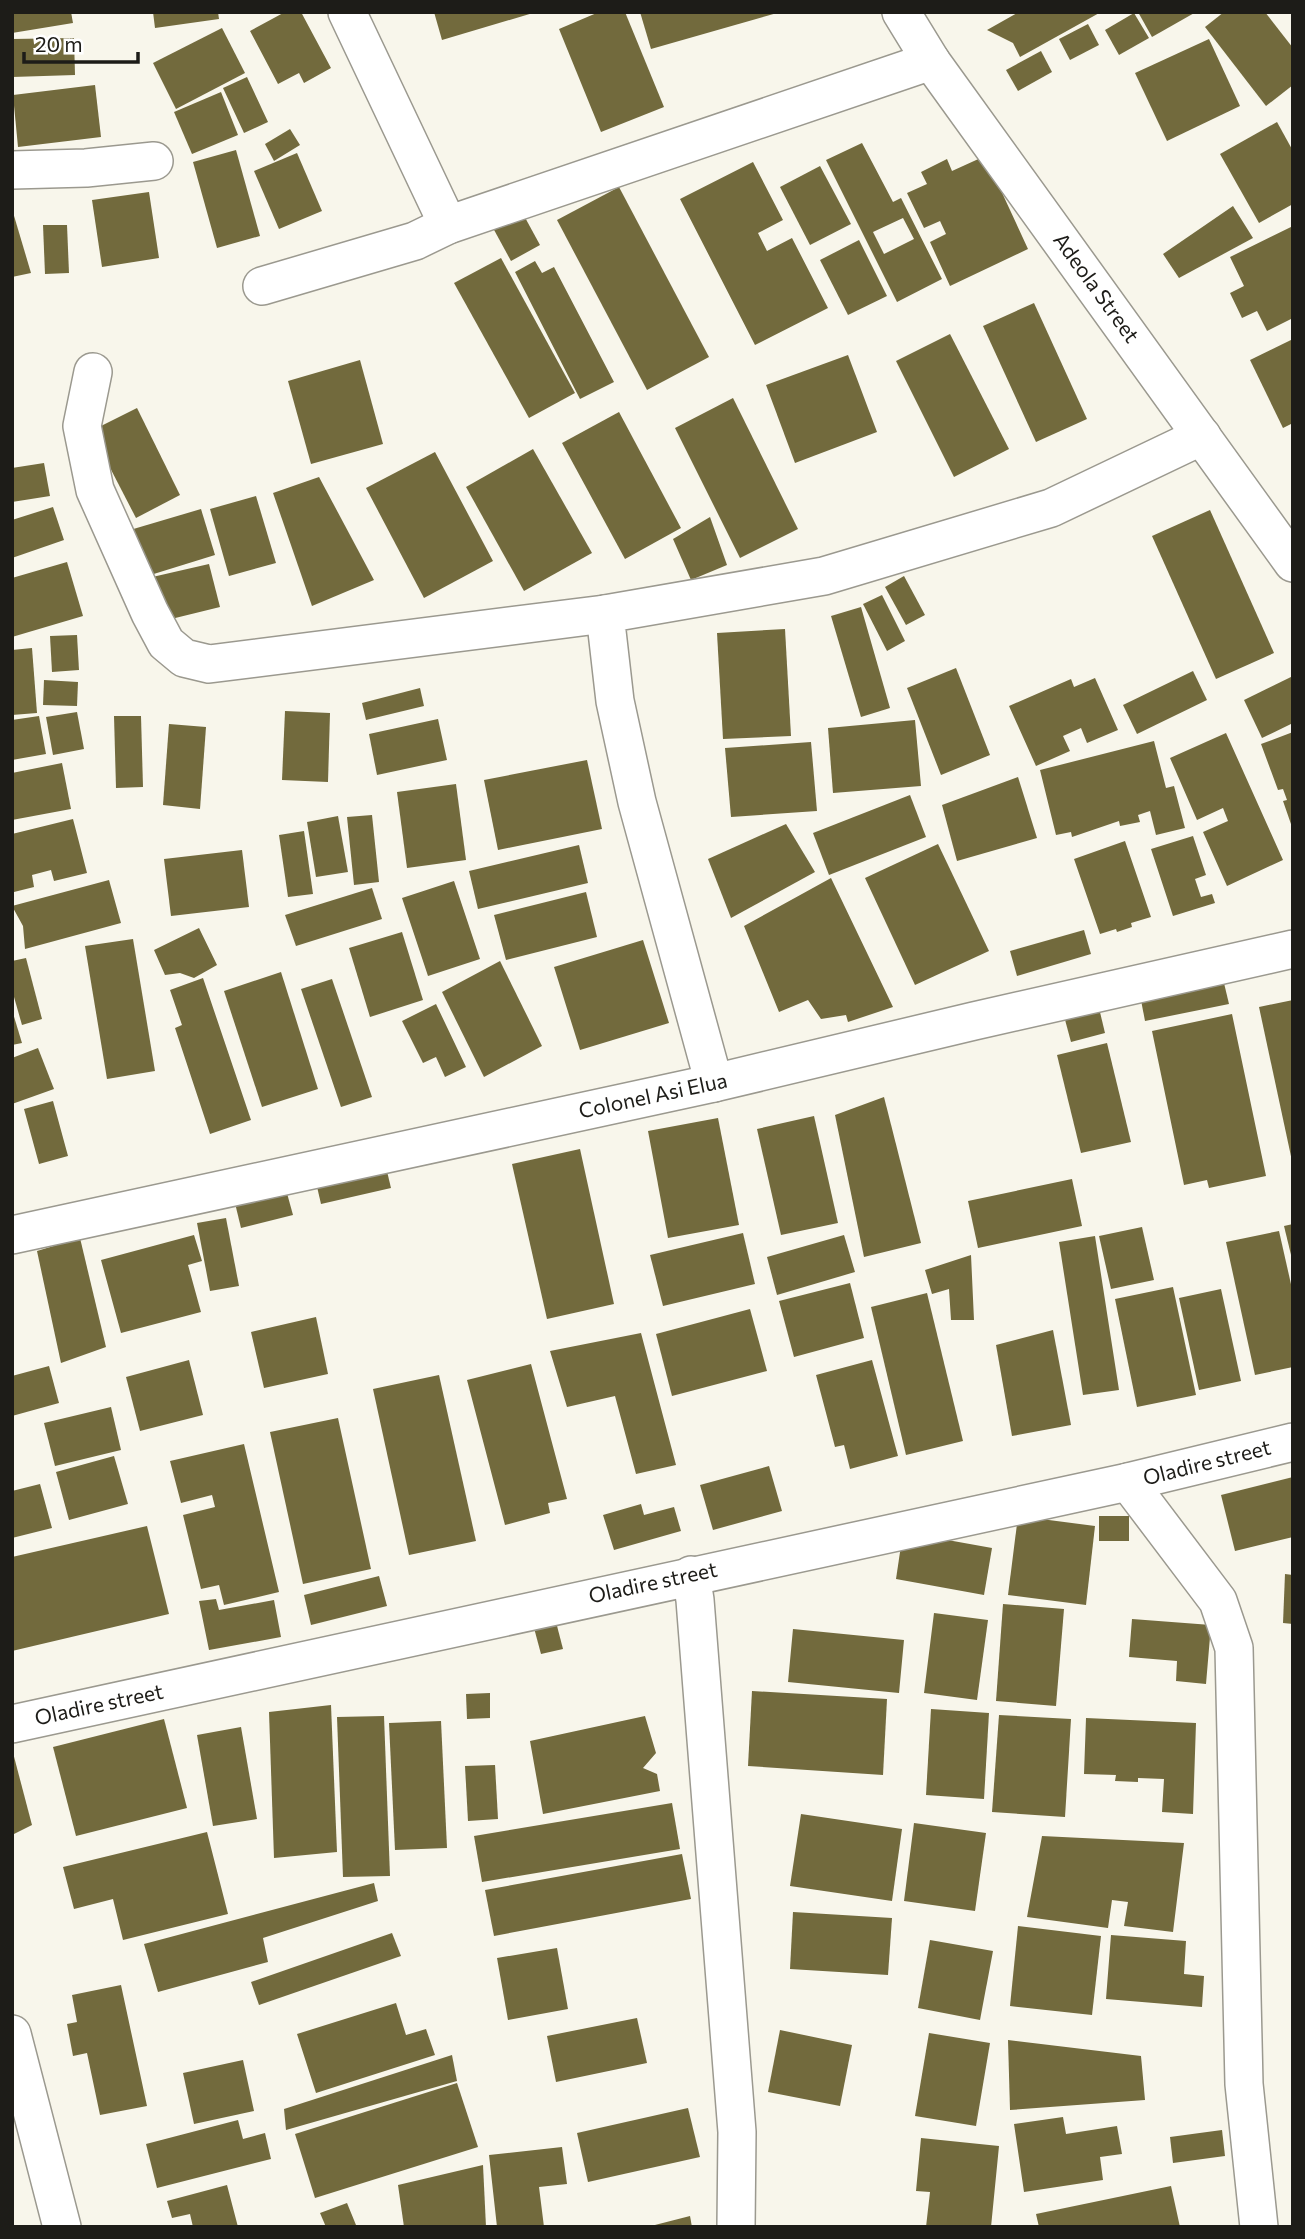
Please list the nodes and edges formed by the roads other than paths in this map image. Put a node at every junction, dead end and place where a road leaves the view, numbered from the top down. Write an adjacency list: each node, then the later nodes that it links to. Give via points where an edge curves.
1 (347, 12): 6 (street)
2 (901, 12): 3 (street, Adeola Street)
3 (931, 61): 6 (street); 9 (street, Adeola Street)
4 (154, 162): 5 (street)
5 (12, 170)
6 (448, 225): 7 (street, via 415,241)
7 (262, 286)
8 (93, 372): 11 (street, via 82,426 95,490 166,642 184,658 209,664)
9 (1202, 436): 10 (street, Adeola Street); 11 (street, via 1051,508 824,576)
10 (1293, 563)
11 (605, 614): 13 (street, via 615,701 637,802)
12 (1293, 949): 13 (street, Colonel Asi Elua)
13 (714, 1083): 14 (street, Colonel Asi Elua)
14 (12, 1235)
15 (1293, 1442): 16 (street, Oladire street)
16 (1128, 1482): 17 (street, Oladire street); 22 (street, via 1218,1601 1234,1648 1244,2084)
17 (691, 1575): 18 (street, Oladire street); 21 (street, via 737,2132)
18 (12, 1724)
19 (12, 2034): 20 (street)
20 (62, 2227)
21 (736, 2227)
22 (1259, 2227)

